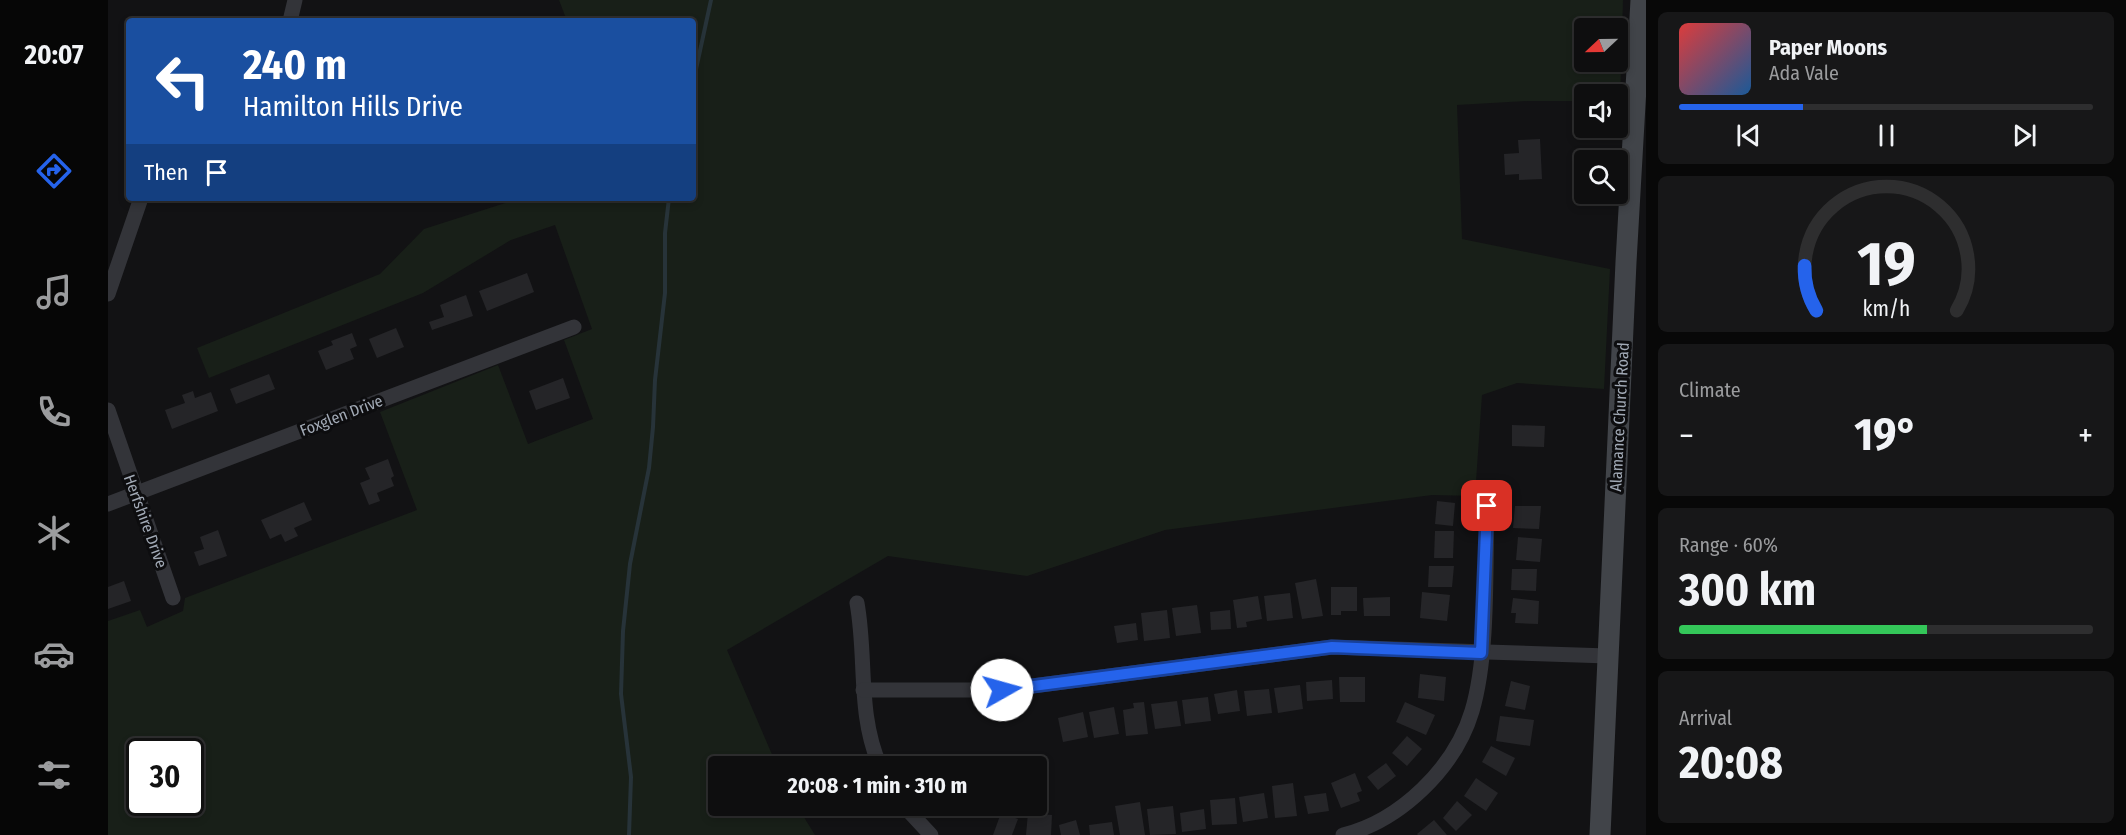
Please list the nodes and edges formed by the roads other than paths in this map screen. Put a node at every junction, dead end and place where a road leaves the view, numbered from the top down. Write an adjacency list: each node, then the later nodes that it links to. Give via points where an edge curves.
1 (295, 0): 3 (street)
2 (1641, 0): 14 (main road, Alamance Church Road)
3 (291, 18)
4 (140, 201): 5 (street)
5 (108, 294)
6 (574, 327): 8 (street, Foxglen Drive)
7 (108, 410): 8 (street, Herfshire Drive)
8 (136, 494): 9 (street, Foxglen Drive); 11 (street, Herfshire Drive)
9 (108, 504)
10 (1487, 506): 13 (street)
11 (173, 598)
12 (857, 603): 15 (street, via 863,635)
13 (1481, 653): 14 (street); 15 (street, via 1332,647 1002,690); 19 (street, via 1472,711 1454,749 1432,780 1386,820)
14 (1608, 656): 20 (main road, Alamance Church Road)
15 (863, 690): 16 (street, via 866,724)
16 (877, 756)
17 (913, 816): 18 (street)
18 (931, 835)
19 (1343, 835)
20 (1600, 835)

